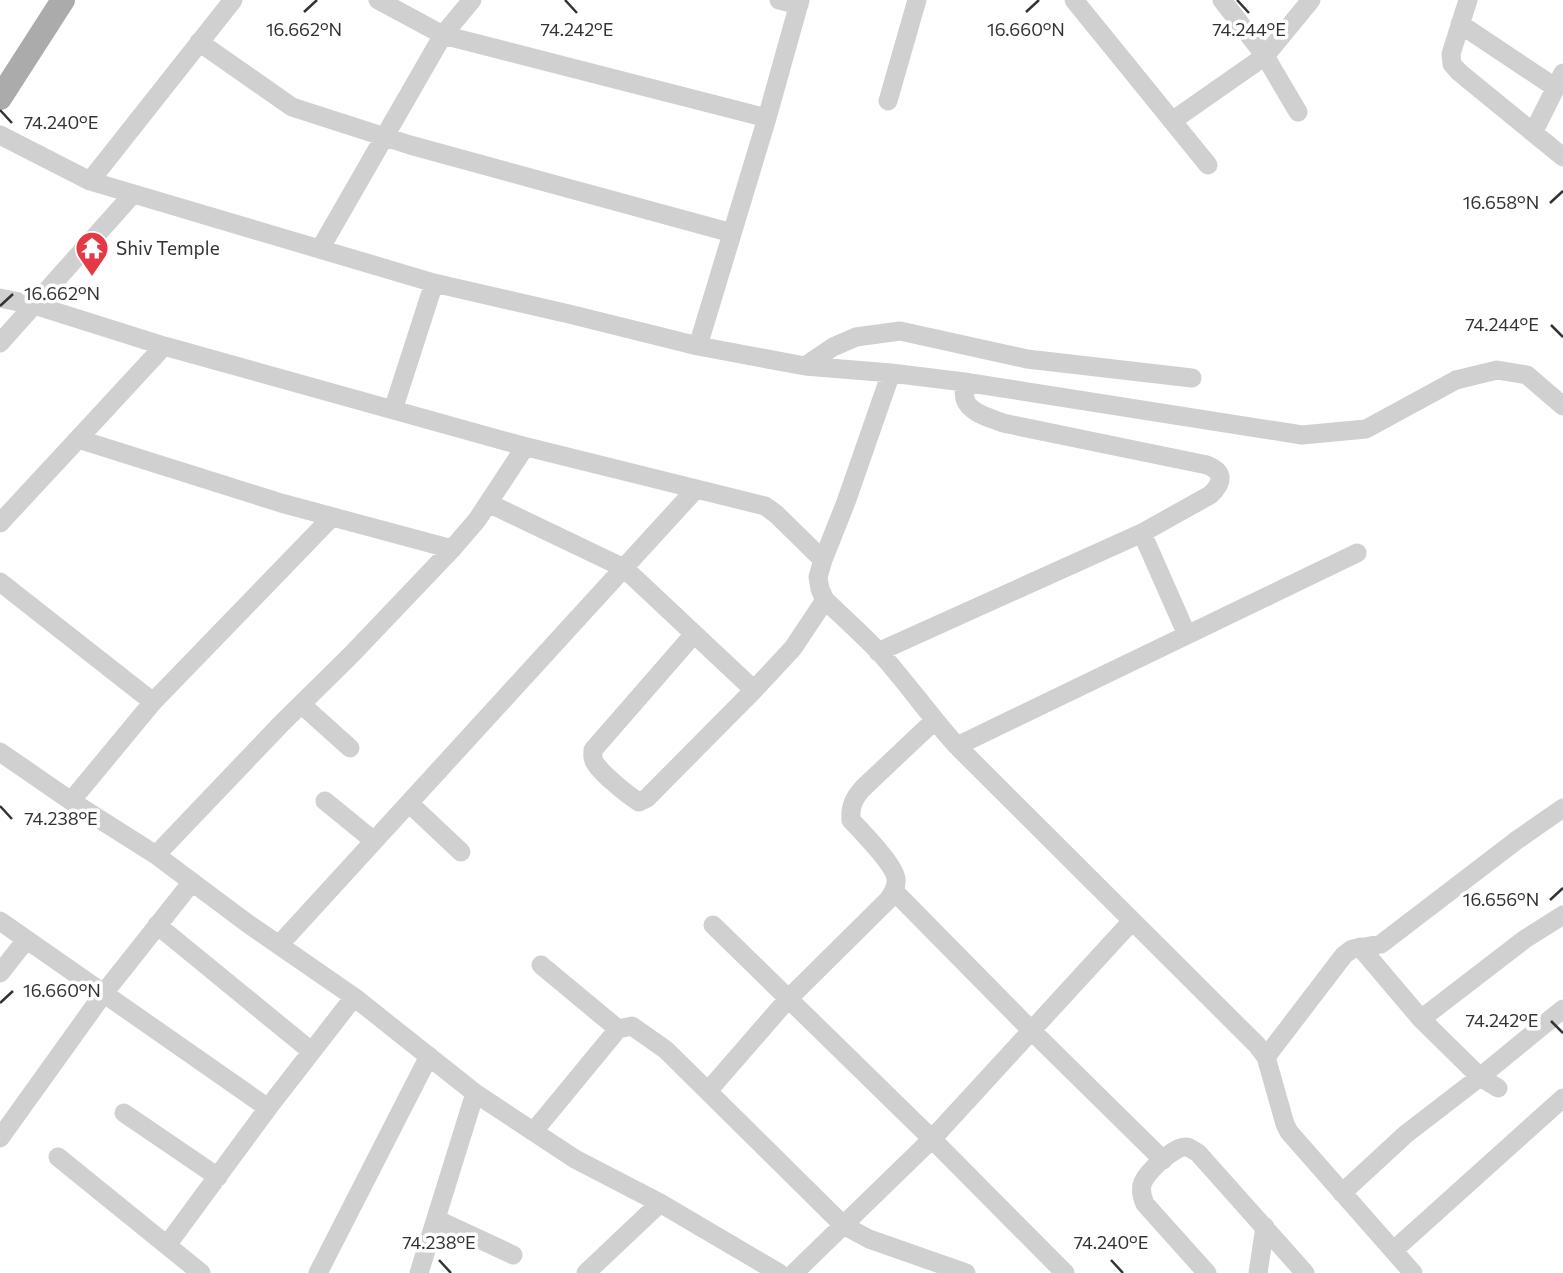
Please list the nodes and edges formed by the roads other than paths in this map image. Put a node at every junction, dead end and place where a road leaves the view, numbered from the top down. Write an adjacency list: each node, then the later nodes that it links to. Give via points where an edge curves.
1 (63, 0): 17 (main road)
2 (233, 0): 14 (street)
3 (378, 0): 13 (street)
4 (472, 0): 13 (street)
5 (779, 0): 11 (street)
6 (917, 0): 18 (street)
7 (1074, 0): 21 (street)
8 (1222, 0): 15 (street)
9 (1311, 0): 15 (street)
10 (1468, 0): 12 (street)
11 (800, 3): 20 (street)
12 (1461, 24): 16 (street); 22 (street, via 1452,64)
13 (443, 35): 20 (street); 24 (street)
14 (200, 42): 24 (street, via 292,107); 27 (street)
15 (1265, 56): 19 (street); 21 (street)
16 (1559, 80): 22 (street)
17 (0, 98)
18 (888, 101)
19 (1298, 112)
20 (767, 118): 29 (street)
21 (1172, 121): 26 (street)
22 (1534, 131): 25 (street)
23 (0, 135): 27 (street)
24 (383, 136): 29 (street); 30 (street)
25 (1563, 156)
26 (1208, 165)
27 (90, 181): 28 (street)
28 (133, 194): 30 (street); 33 (street)
29 (732, 233): 36 (street)
30 (320, 249): 31 (street)
31 (433, 283): 36 (street); 42 (street)
32 (0, 298): 33 (street)
33 (34, 306): 34 (street); 35 (street)
34 (0, 343)
35 (164, 346): 42 (street); 43 (street)
36 (698, 346): 37 (street)
37 (805, 366): 38 (street); 39 (street, via 856,337 900,331 1027,359)
38 (891, 373): 40 (street); 52 (street)
39 (1192, 378)
40 (964, 382): 41 (street, via 1302,435 1366,429 1456,380 1497,370 1527,375); 49 (street, via 969,406 1003,423 1207,465 1220,474 1221,482 1210,495)
41 (1563, 406)
42 (393, 410): 44 (street)
43 (78, 439): 47 (street); 48 (street)
44 (525, 447): 45 (street); 46 (street)
45 (696, 489): 52 (street, via 765,506); 53 (street)
46 (488, 503): 50 (street); 53 (street)
47 (332, 517): 50 (street); 60 (street)
48 (0, 523)
49 (1142, 533): 57 (street); 58 (street)
50 (452, 549): 61 (street)
51 (1357, 553): 57 (street)
52 (823, 560): 55 (street, via 818,578)
53 (624, 568): 56 (street); 68 (street)
54 (0, 582): 60 (street)
55 (825, 600): 58 (street); 59 (street, via 793,648)
56 (694, 634): 59 (street); 59 (street, via 593,750 598,767 639,802)
57 (1187, 635): 63 (street)
58 (878, 652): 62 (street)
59 (754, 690)
60 (153, 702): 66 (street)
61 (301, 704): 64 (street); 72 (street)
62 (934, 721): 63 (street); 74 (street, via 863,788 850,809 851,820 893,869)
63 (957, 746): 77 (street)
64 (350, 748)
65 (0, 752): 66 (street)
66 (71, 801): 72 (street)
67 (325, 801): 70 (street)
68 (409, 803): 70 (street); 71 (street)
69 (1563, 808): 82 (street, via 1381,944)
70 (374, 842): 81 (street)
71 (461, 852)
72 (156, 855): 73 (street)
73 (192, 882): 78 (street); 81 (street)
74 (894, 891): 87 (street); 91 (street)
75 (1563, 915): 89 (street)
76 (0, 921): 80 (street)
77 (1132, 921): 91 (street); 94 (street)
78 (157, 925): 85 (street); 92 (street)
79 (713, 925): 87 (street)
80 (26, 940): 84 (street); 85 (street)
81 (279, 945): 86 (street)
82 (1360, 947): 89 (street); 94 (street, via 1343,956)
83 (541, 965): 90 (street)
84 (0, 973)
85 (104, 993): 100 (street); 103 (street)
86 (354, 997): 92 (street); 93 (street)
87 (788, 999): 97 (street); 104 (street)
88 (1563, 1009): 95 (street)
89 (1421, 1019): 95 (street)
90 (618, 1029): 97 (street, via 632,1026 666,1050); 102 (street)
91 (1032, 1031): 104 (street); 106 (street)
92 (311, 1051): 100 (street)
93 (429, 1056): 98 (street); 117 (street)
94 (1266, 1057): 108 (street, via 1289,1132)
95 (1480, 1077): 96 (street); 108 (street, via 1406,1133)
96 (1498, 1088)
97 (708, 1091): 111 (street)
98 (475, 1093): 102 (street); 110 (street)
99 (1563, 1098): 114 (street)
100 (268, 1108): 107 (street)
101 (124, 1113): 107 (street)
102 (534, 1131): 109 (street, via 575,1159)
103 (0, 1138)
104 (932, 1139): 111 (street); 123 (street)
105 (58, 1157): 113 (street)
106 (1163, 1160): 112 (street, via 1187,1147 1198,1153); 124 (street, via 1142,1183 1145,1204)
107 (218, 1177): 113 (street)
108 (1342, 1193): 114 (street)
109 (660, 1203): 119 (street); 120 (street)
110 (436, 1219): 115 (street); 118 (street)
111 (843, 1225): 121 (street); 122 (street, via 869,1240)
112 (1265, 1227): 125 (street); 126 (street)
113 (167, 1245): 116 (street)
114 (1394, 1250): 127 (street)
115 (513, 1255)
116 (201, 1273)
117 (318, 1273)
118 (419, 1273)
119 (586, 1273)
120 (779, 1273)
121 (794, 1273)
122 (966, 1273)
123 (1064, 1273)
124 (1208, 1273)
125 (1258, 1273)
126 (1306, 1273)
127 (1413, 1273)

